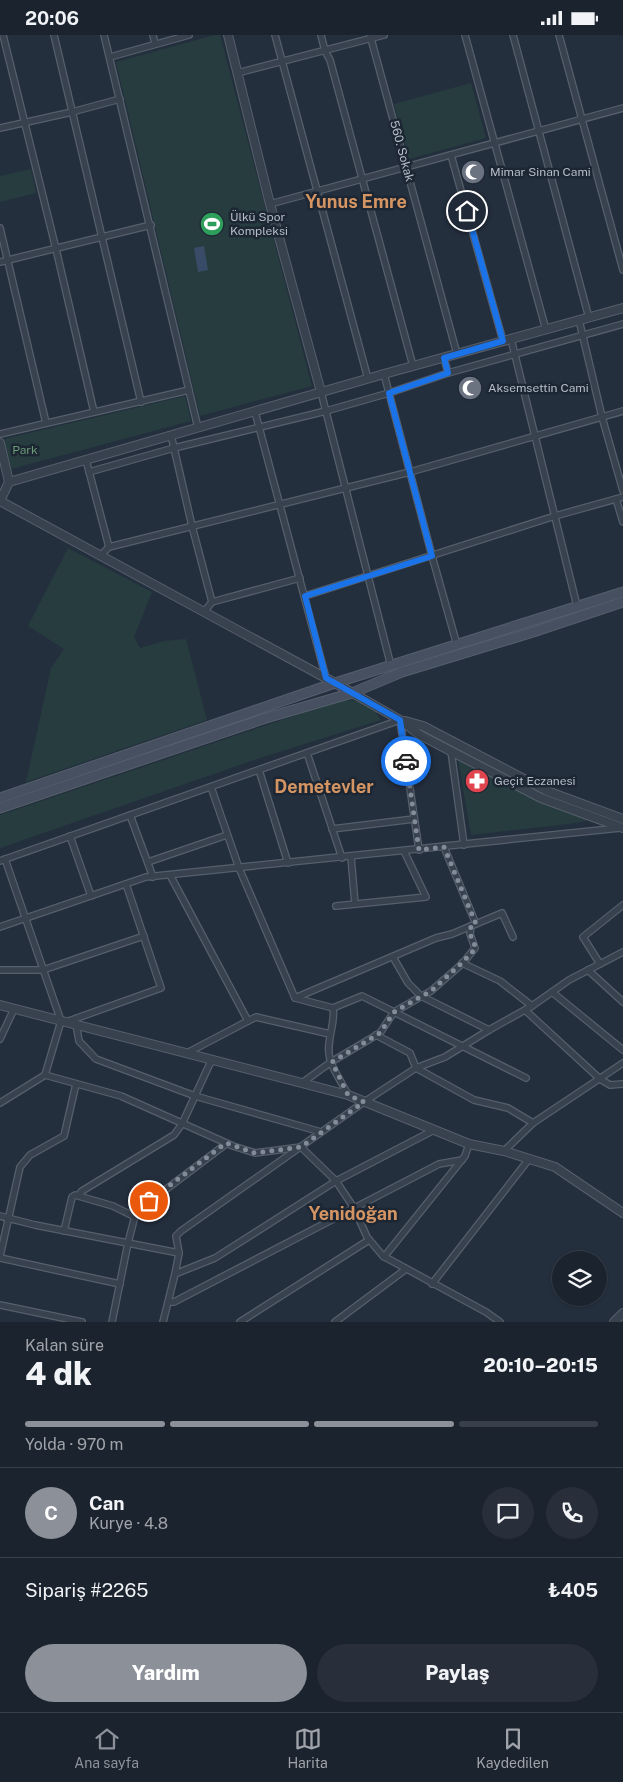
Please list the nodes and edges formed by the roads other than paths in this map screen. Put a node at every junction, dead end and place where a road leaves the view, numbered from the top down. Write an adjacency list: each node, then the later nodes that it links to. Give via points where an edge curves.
1 (3, 35): 23 (street)
2 (54, 35): 21 (street)
3 (104, 35): 16 (street)
4 (153, 35): 14 (street)
5 (190, 35): 14 (street)
6 (228, 35): 18 (street)
7 (275, 35): 17 (street)
8 (321, 35): 15 (street)
9 (384, 35): 13 (street)
10 (465, 35): 26 (street)
11 (512, 35): 25 (street)
12 (559, 35): 22 (street)
13 (370, 37): 15 (street); 28 (street, 560. Sokak)
14 (156, 44): 16 (street)
15 (324, 51): 17 (street); 29 (street, via 330,60)
16 (110, 57): 19 (street)
17 (282, 61): 18 (street); 30 (street)
18 (237, 73): 31 (street)
19 (120, 99): 21 (street); 32 (street)
20 (623, 108): 22 (street)
21 (72, 112): 23 (street); 34 (street)
22 (581, 119): 25 (street); 38 (street)
23 (24, 121): 24 (street); 35 (street)
24 (0, 128)
25 (539, 131): 26 (street); 40 (street)
26 (494, 143): 27 (street); 43 (street)
27 (451, 155): 28 (street); 45 (street)
28 (406, 167): 29 (street); 46 (street, 560. Sokak)
29 (363, 179): 30 (street); 49 (street)
30 (317, 191): 31 (street); 52 (street)
31 (270, 204): 54 (street)
32 (151, 225): 34 (street); 53 (street)
33 (0, 228): 36 (street)
34 (102, 238): 35 (street); 56 (street)
35 (56, 249): 36 (street); 60 (street)
36 (8, 260): 37 (street); 62 (street)
37 (0, 262)
38 (623, 270)
39 (623, 308): 40 (street)
40 (589, 318): 41 (street)
41 (579, 321): 43 (street); 44 (street)
42 (623, 324): 44 (street)
43 (546, 329): 45 (street)
44 (583, 336): 47 (street); 61 (street)
45 (507, 340): 46 (street); 47 (street)
46 (457, 354): 48 (street)
47 (515, 354): 50 (street); 67 (street)
48 (444, 358): 49 (street); 50 (street)
49 (413, 366): 51 (street)
50 (448, 373): 55 (street)
51 (384, 374): 52 (street); 55 (street)
52 (368, 379): 54 (street)
53 (189, 390): 56 (street); 64 (street)
54 (321, 392): 57 (street); 59 (street)
55 (389, 393): 57 (street); 72 (street)
56 (140, 402): 60 (street)
57 (326, 411): 63 (street); 74 (street)
58 (623, 411): 61 (street)
59 (255, 412): 63 (street); 64 (street)
60 (94, 413): 62 (street)
61 (602, 417): 67 (street); 75 (street)
62 (46, 423): 65 (street)
63 (259, 427): 69 (street); 79 (street)
64 (198, 428): 66 (street)
65 (0, 434)
66 (171, 435): 69 (street); 70 (street)
67 (535, 437): 72 (street); 80 (street)
68 (0, 443): 73 (street)
69 (174, 448): 71 (street); 82 (street)
70 (86, 460): 71 (street); 73 (street)
71 (89, 472): 83 (street)
72 (410, 472): 74 (street); 85 (street)
73 (10, 482): 78 (street)
74 (346, 488): 79 (street); 86 (street)
75 (623, 491)
76 (623, 497): 77 (street)
77 (616, 499): 80 (street); 81 (street)
78 (0, 501): 84 (street)
79 (280, 503): 82 (street); 87 (street)
80 (555, 516): 85 (street); 92 (street)
81 (623, 522)
82 (192, 526): 83 (street); 90 (street)
83 (109, 547): 84 (street)
84 (100, 556): 93 (street)
85 (432, 556): 86 (street); 94 (street)
86 (368, 576): 89 (street); 95 (street)
87 (300, 578): 89 (street); 90 (street)
88 (623, 592): 92 (main road)
89 (305, 596): 96 (street)
90 (212, 602): 93 (street)
91 (623, 602): 98 (main road, via 402,672)
92 (577, 606): 94 (main road)
93 (204, 612): 96 (street)
94 (457, 645): 95 (main road)
95 (391, 666): 97 (main road)
96 (326, 678): 97 (street)
97 (335, 683): 98 (street); 104 (main road)
98 (352, 693): 99 (street); 105 (main road, via 266,718)
99 (400, 720): 100 (street); 101 (street); 107 (street); 108 (street, via 423,726 547,791)
100 (451, 751): 109 (street, via 540,798); 113 (street)
101 (307, 753): 102 (street); 110 (street)
102 (259, 770): 103 (street); 121 (street)
103 (211, 787): 106 (street); 111 (street)
104 (0, 798)
105 (0, 808)
106 (130, 815): 112 (street); 120 (street)
107 (414, 819): 110 (street); 115 (street)
108 (623, 819)
109 (621, 828): 113 (street)
110 (332, 829): 118 (street)
111 (227, 835): 120 (street); 122 (street)
112 (70, 836): 119 (street); 126 (street)
113 (464, 845): 114 (street)
114 (444, 847): 115 (street); 131 (street)
115 (419, 850): 116 (street)
116 (404, 851): 117 (street); 127 (street, via 426,897)
117 (351, 857): 118 (street); 127 (street)
118 (342, 858): 121 (street)
119 (2, 860): 130 (street)
120 (148, 862): 124 (street)
121 (288, 863): 122 (street)
122 (239, 868): 123 (street); 144 (street)
123 (170, 875): 124 (street); 153 (street)
124 (153, 877): 125 (street)
125 (126, 884): 126 (street); 133 (street)
126 (91, 896): 130 (street)
127 (355, 904): 129 (street)
128 (623, 905): 138 (street, via 583,937)
129 (336, 906)
130 (26, 918): 132 (street); 140 (street)
131 (473, 925): 134 (street, via 502,913); 136 (street); 137 (street, via 470,934 476,948)
132 (0, 927)
133 (144, 936): 140 (street); 152 (street, via 161,988)
134 (513, 937)
135 (623, 952): 138 (street)
136 (393, 957): 143 (street, via 408,983); 144 (street)
137 (462, 963): 143 (street); 147 (street, via 500,981)
138 (600, 964): 141 (street)
139 (0, 970): 140 (street)
140 (44, 970): 152 (street)
141 (588, 970): 142 (street); 145 (street)
142 (552, 992): 147 (street); 160 (street)
143 (422, 996): 151 (street); 155 (street)
144 (295, 998): 148 (street)
145 (623, 1001)
146 (0, 1005): 149 (street)
147 (532, 1006): 150 (street)
148 (333, 1008): 151 (street, via 362,996); 156 (street, via 335,1017)
149 (14, 1009): 152 (street); 158 (street)
150 (525, 1010): 155 (street); 168 (street)
151 (394, 1012): 157 (street); 159 (street)
152 (63, 1021): 154 (street); 166 (street)
153 (248, 1021): 156 (street, via 256,1017); 161 (street)
154 (76, 1024): 161 (street); 173 (street, via 79,1041 96,1059)
155 (489, 1030): 159 (street)
156 (330, 1034): 163 (street)
157 (376, 1035): 163 (street); 165 (street, via 410,1053)
158 (0, 1039)
159 (464, 1046): 165 (street); 167 (street)
160 (623, 1050)
161 (187, 1053): 162 (street)
162 (212, 1059): 169 (street); 173 (street)
163 (332, 1062): 169 (street); 172 (street)
164 (623, 1063): 168 (street)
165 (416, 1068): 174 (street); 176 (street, via 474,1100 508,1108)
166 (45, 1075): 170 (street); 175 (street)
167 (526, 1078)
168 (600, 1079): 171 (street, via 610,1085); 176 (street)
169 (302, 1083): 172 (street)
170 (76, 1084): 177 (street, via 121,1096); 192 (street, via 64,1136 30,1155 20,1167)
171 (623, 1084)
172 (348, 1095): 174 (street)
173 (195, 1096): 177 (street); 179 (street)
174 (364, 1102): 178 (street); 179 (street)
175 (0, 1103)
176 (533, 1123): 183 (street)
177 (182, 1124): 180 (street); 187 (street, via 174,1135)
178 (434, 1130): 181 (street); 186 (street)
179 (321, 1133): 182 (street)
180 (226, 1143): 182 (street, via 255,1153); 191 (street, via 141,1207)
181 (469, 1144): 183 (street); 185 (street)
182 (301, 1147): 186 (street); 196 (street, via 181,1231 176,1237)
183 (504, 1151): 184 (street)
184 (529, 1159): 189 (street, via 555,1167); 202 (street)
185 (462, 1160): 188 (street, via 439,1164); 198 (street)
186 (336, 1181): 188 (street); 200 (street, via 215,1258)
187 (79, 1195): 191 (street); 193 (street, via 72,1197)
188 (354, 1208): 194 (street); 203 (street)
189 (623, 1213)
190 (0, 1216): 192 (street)
191 (135, 1217): 195 (street)
192 (9, 1219): 193 (street); 197 (street)
193 (64, 1231): 195 (street)
194 (369, 1240): 198 (street); 209 (street)
195 (128, 1243): 196 (street); 201 (street)
196 (179, 1253): 200 (street)
197 (0, 1257): 201 (street)
198 (384, 1257): 199 (street)
199 (406, 1269): 202 (street); 210 (street)
200 (175, 1274): 203 (street)
201 (120, 1284): 207 (street)
202 (432, 1284): 211 (street)
203 (169, 1302): 208 (street)
204 (0, 1305): 206 (street)
205 (623, 1313): 212 (street)
206 (82, 1322)
207 (112, 1322)
208 (163, 1322)
209 (240, 1322)
210 (335, 1322)
211 (500, 1322)
212 (614, 1322)

